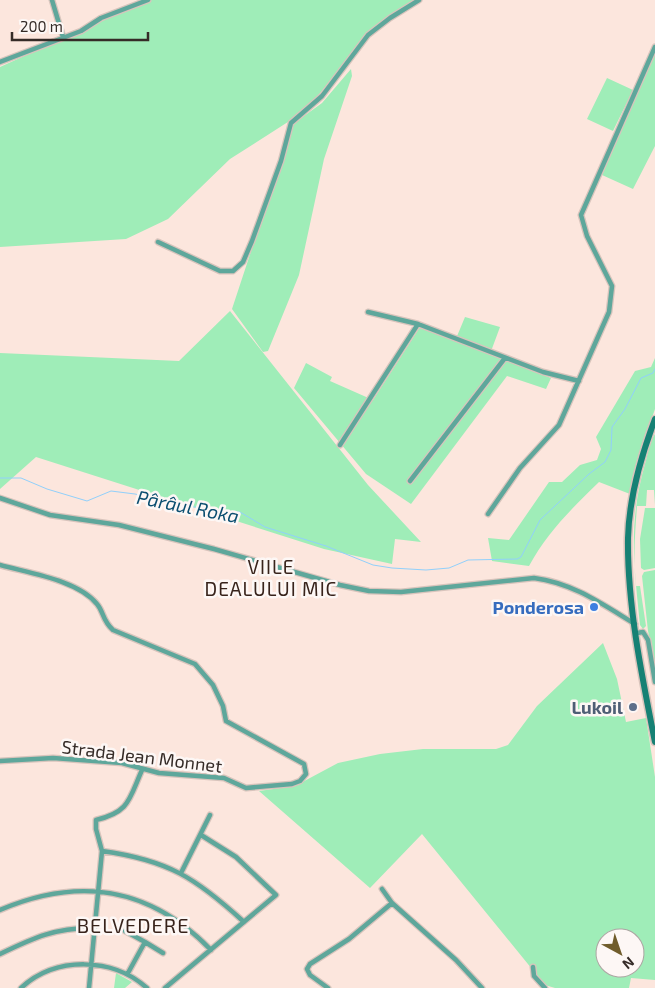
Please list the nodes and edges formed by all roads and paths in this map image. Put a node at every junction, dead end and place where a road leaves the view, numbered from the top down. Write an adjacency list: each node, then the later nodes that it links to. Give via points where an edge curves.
1 (52, 0): 4 (street)
2 (148, 0): 4 (street, via 100,18 81,31)
3 (419, 0): 7 (street, via 368,36 322,96 292,123 252,241 233,272 220,271)
4 (63, 37): 6 (street)
5 (655, 47): 11 (street, via 583,208 585,231 612,290 607,320)
6 (0, 62)
7 (158, 242)
8 (368, 312): 9 (street)
9 (418, 324): 10 (street); 13 (street)
10 (505, 358): 11 (street, via 554,376); 14 (street)
11 (579, 381): 16 (street, via 559,426 520,468)
12 (655, 419): 18 (main road, via 636,484 628,536)
13 (340, 445)
14 (410, 481)
15 (0, 498): 18 (street, via 50,515 119,525 369,590 400,592 534,578 555,581 576,589)
16 (488, 514)
17 (0, 565): 22 (street, Strada Jean Monnet, via 74,587 97,604 113,630 195,664 213,686 226,721 304,764 306,774 292,784 246,788 224,778)
18 (636, 629): 19 (street, via 648,640); 20 (main road)
19 (655, 682)
20 (655, 742)
21 (0, 761): 22 (street, Strada Jean Monnet, via 53,758 122,763)
22 (142, 770): 25 (street, via 117,815 96,820)
23 (210, 815): 24 (street)
24 (201, 835): 26 (street); 31 (street, via 236,857 276,895)
25 (102, 851): 26 (street, via 143,859); 28 (street)
26 (181, 873): 31 (street, via 215,895)
27 (382, 889): 29 (street)
28 (97, 891): 30 (street, via 48,894); 32 (street); 35 (street, via 147,904 173,917)
29 (392, 903): 45 (street, via 307,969); 46 (street, via 456,960)
30 (0, 910)
31 (244, 922): 35 (street)
32 (94, 928): 37 (street, via 52,932); 38 (street)
33 (125, 931): 34 (street)
34 (145, 942): 36 (street); 40 (street)
35 (211, 950): 44 (street)
36 (164, 953)
37 (0, 954)
38 (90, 964): 40 (street); 41 (street, via 55,969); 42 (street)
39 (533, 966): 47 (street, via 534,976)
40 (128, 974): 43 (street)
41 (21, 988)
42 (89, 988)
43 (148, 988)
44 (166, 988)
45 (328, 988)
46 (482, 988)
47 (544, 988)

